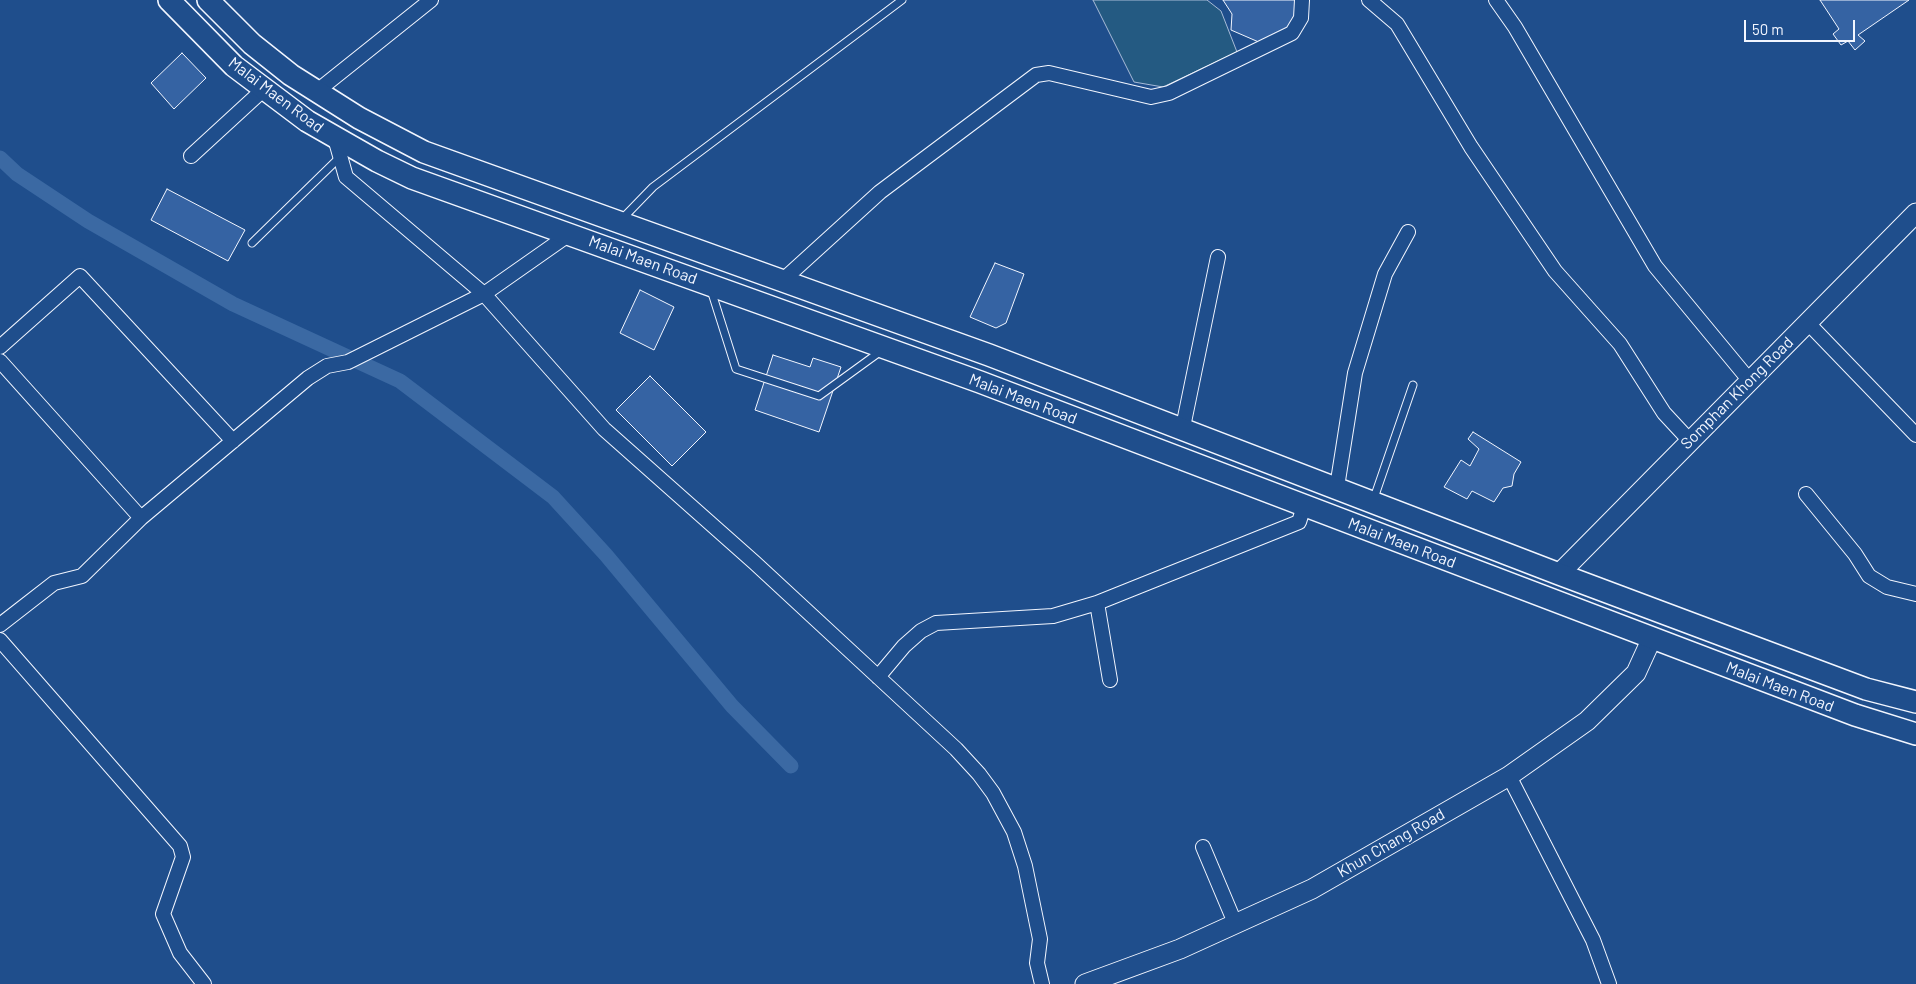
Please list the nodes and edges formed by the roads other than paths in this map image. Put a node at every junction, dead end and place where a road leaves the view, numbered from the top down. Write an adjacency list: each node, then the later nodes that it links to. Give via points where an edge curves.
1 (169, 0): 8 (main road, Malai Maen Road, via 222,54)
2 (208, 0): 9 (main road, Malai Maen Road, via 252,44)
3 (431, 0): 9 (street)
4 (902, 0): 13 (lane, via 653,187)
5 (1302, 0): 19 (street, via 1301,18 1292,33 1169,94 1151,97 1049,73 1036,75 880,192)
6 (1369, 0): 33 (street, via 1396,24 1471,147 1555,271 1620,344 1664,414)
7 (1496, 0): 27 (street, via 1515,26 1656,266)
8 (264, 89): 10 (main road, Malai Maen Road); 11 (street)
9 (316, 92): 13 (main road, Malai Maen Road, via 424,152)
10 (338, 147): 15 (main road, Malai Maen Road, via 420,181); 16 (lane); 21 (street, via 346,177)
11 (191, 156)
12 (1915, 217): 22 (main road, Somphan Khong Road)
13 (619, 222): 17 (main road); 19 (main road, Malai Maen Road)
14 (1408, 232): 34 (street, via 1386,274 1355,373)
15 (571, 233): 17 (main road, Malai Maen Road); 21 (street)
16 (252, 243)
17 (609, 248): 20 (main road, Malai Maen Road)
18 (1218, 257): 30 (street)
19 (782, 281): 25 (main road, Malai Maen Road)
20 (709, 284): 24 (main road, Malai Maen Road); 24 (lane, via 736,370 819,396)
21 (484, 294): 32 (street, via 348,362 327,366); 45 (street, via 604,429)
22 (1807, 322): 27 (main road, Somphan Khong Road); 31 (street)
23 (0, 347): 32 (street, via 80,276)
24 (885, 348): 28 (main road, Malai Maen Road)
25 (989, 355): 28 (main road); 30 (main road, Malai Maen Road)
26 (0, 361): 38 (street)
27 (1750, 381): 33 (main road, Somphan Khong Road)
28 (980, 382): 37 (main road, Malai Maen Road)
29 (1413, 385): 36 (lane)
30 (1183, 427): 34 (main road, Malai Maen Road)
31 (1916, 435)
32 (233, 441): 38 (street)
33 (1690, 441): 39 (main road, Somphan Khong Road)
34 (1337, 487): 36 (main road, Malai Maen Road)
35 (1806, 494): 40 (street, via 1869,576 1887,587)
36 (1373, 501): 39 (main road, Malai Maen Road)
37 (1304, 506): 41 (street, via 1299,522); 43 (main road, Malai Maen Road)
38 (141, 518): 42 (street, via 82,576 54,583)
39 (1559, 574): 47 (main road, Malai Maen Road, via 1866,689)
40 (1916, 594)
41 (1098, 603): 45 (street, via 1053,616 936,623 920,631); 46 (street)
42 (0, 625)
43 (1652, 638): 48 (main road, Malai Maen Road, via 1855,715); 49 (main road, Khun Chang Road, via 1636,673 1587,721)
44 (0, 640): 52 (street, via 180,846 183,857 163,914 180,954)
45 (878, 677): 53 (street, via 979,774 1014,832 1025,866 1040,939 1037,962)
46 (1110, 680)
47 (1916, 702)
48 (1916, 734)
49 (1509, 776): 51 (main road, Khun Chang Road, via 1312,889); 55 (street, via 1593,940)
50 (1203, 847): 51 (street)
51 (1235, 923): 54 (main road, Khun Chang Road, via 1180,949)
52 (204, 984)
53 (1042, 984)
54 (1086, 984)
55 (1609, 984)

